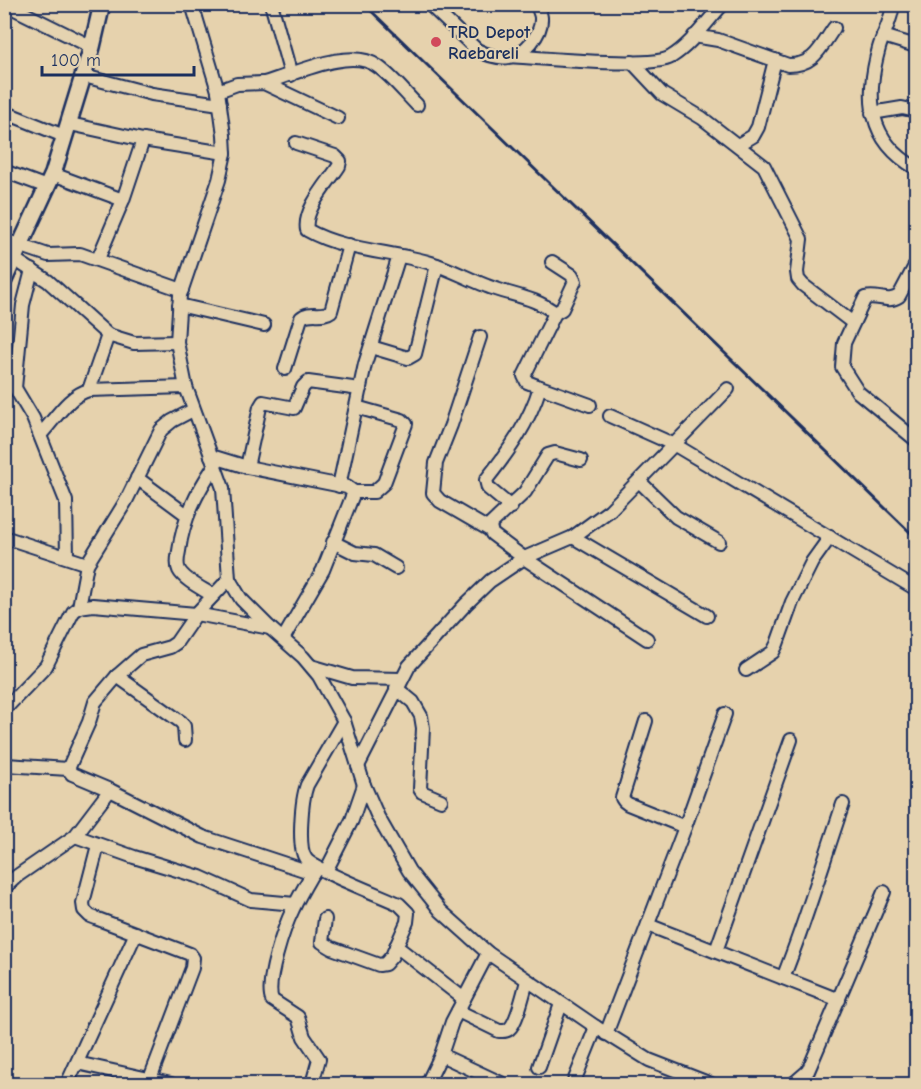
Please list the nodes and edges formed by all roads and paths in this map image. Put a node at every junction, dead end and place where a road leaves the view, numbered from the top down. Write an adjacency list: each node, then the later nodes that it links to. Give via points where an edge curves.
1 (5, 4): 13 (street)
2 (102, 4): 13 (street)
3 (192, 4): 20 (street)
4 (429, 4): 14 (street, via 477,50)
5 (537, 4): 14 (street, via 541,18 538,32)
6 (723, 4): 10 (street)
7 (893, 4): 11 (street)
8 (272, 7): 17 (street)
9 (834, 28): 15 (street, via 807,63)
10 (694, 36): 15 (street); 16 (street, via 669,58)
11 (883, 36): 12 (street); 25 (street, via 871,94)
12 (916, 46)
13 (92, 47): 18 (street)
14 (510, 57): 16 (street)
15 (775, 60): 30 (street, via 758,127 753,136)
16 (632, 62): 30 (street, via 662,94)
17 (291, 75): 19 (street); 22 (street, via 330,61 363,60 376,65)
18 (84, 76): 21 (street, via 153,94); 27 (street)
19 (264, 83): 20 (street, via 237,84); 26 (street)
20 (218, 91): 21 (street)
21 (220, 104): 31 (street)
22 (417, 105)
23 (916, 111): 25 (street, via 902,108)
24 (4, 112): 27 (street)
25 (872, 113): 32 (street, via 880,134)
26 (338, 118)
27 (67, 130): 28 (street); 34 (street)
28 (143, 140): 31 (street); 35 (street)
29 (296, 143): 37 (street, via 339,158 339,166 319,195 306,227 323,237)
30 (738, 145): 49 (street, via 764,166 798,229 802,247 798,279)
31 (225, 153): 46 (street)
32 (916, 168)
33 (4, 171): 34 (street)
34 (50, 181): 35 (street); 38 (street)
35 (123, 200): 40 (street)
36 (4, 240): 38 (street)
37 (349, 244): 39 (street); 55 (street, via 331,311 301,318)
38 (17, 253): 40 (street, via 80,254); 44 (street); 45 (street)
39 (399, 256): 43 (street); 54 (street)
40 (98, 260): 46 (street)
41 (552, 262): 48 (street, via 575,281 562,309)
42 (916, 264): 49 (street, via 899,296 887,301 865,298)
43 (437, 266): 48 (street, via 519,295); 54 (street, via 416,354 408,358)
44 (32, 270): 51 (street); 59 (street, via 23,305)
45 (4, 280)
46 (182, 290): 47 (street)
47 (179, 304): 50 (street); 53 (street)
48 (555, 313): 58 (street, via 524,376 527,382)
49 (854, 323): 68 (street, via 844,343 842,367 858,392)
50 (264, 325)
51 (108, 335): 53 (street, via 134,343); 61 (street)
52 (480, 337): 79 (street, via 436,463 433,493)
53 (177, 342): 57 (street)
54 (371, 347): 60 (street)
55 (285, 369)
56 (4, 376): 59 (street)
57 (186, 387): 61 (street); 65 (street)
58 (540, 387): 63 (street); 77 (street, via 527,422 486,480 488,488)
59 (15, 388): 67 (street)
60 (360, 389): 64 (street); 72 (street, via 308,382 294,408 263,402)
61 (89, 390): 67 (street, via 78,393)
62 (728, 390): 69 (street)
63 (590, 405)
64 (356, 407): 75 (street); 76 (street, via 406,424 384,483 374,492)
65 (193, 410): 71 (street); 73 (street, via 161,430)
66 (610, 416): 69 (street)
67 (41, 434): 85 (street, via 66,501)
68 (916, 440)
69 (675, 445): 74 (street); 82 (street)
70 (581, 460): 77 (street, via 555,453 548,455)
71 (213, 461): 72 (street); 78 (street); 89 (street, via 225,502)
72 (247, 467): 75 (street)
73 (137, 478): 78 (street); 87 (street)
74 (639, 481): 81 (street, via 610,510); 84 (street, via 676,517)
75 (339, 486): 76 (street)
76 (354, 492): 83 (street)
77 (511, 507): 79 (street, via 491,524)
78 (187, 515): 91 (street, via 178,569)
79 (490, 530): 86 (street)
80 (4, 537): 85 (street)
81 (573, 537): 86 (street); 94 (street)
82 (830, 537): 90 (street); 99 (street, via 798,589 773,652)
83 (333, 542): 88 (street, via 355,553 374,555); 96 (street, via 323,570)
84 (719, 542)
85 (67, 556): 87 (street)
86 (524, 558): 97 (street); 101 (street, via 490,581 466,604 408,666)
87 (87, 564): 92 (street)
88 (396, 568)
89 (229, 579): 91 (street); 95 (street, via 241,599)
90 (916, 589)
91 (213, 595): 93 (street)
92 (79, 607): 93 (street); 102 (street, via 46,666)
93 (196, 614): 95 (street); 100 (street, via 176,643 141,655)
94 (707, 616)
95 (270, 628): 96 (street)
96 (283, 639): 98 (street)
97 (647, 639)
98 (311, 666): 101 (street, via 352,678); 104 (street)
99 (746, 670)
100 (117, 676): 106 (street, via 181,722); 110 (street, via 95,702)
101 (399, 684): 109 (street); 113 (street, via 421,716 420,789)
102 (4, 710)
103 (725, 714): 115 (street)
104 (344, 721): 109 (street); 118 (street, via 303,795 303,852)
105 (646, 721): 115 (street, via 622,794 624,801)
106 (185, 740)
107 (791, 740): 126 (street)
108 (5, 766): 110 (street)
109 (358, 766): 111 (street)
110 (68, 769): 112 (street)
111 (364, 785): 118 (street, via 352,820); 127 (street, via 409,871 441,911)
112 (110, 790): 116 (street); 118 (street, via 203,837)
113 (441, 800)
114 (843, 804): 128 (street)
115 (685, 826): 123 (street)
116 (75, 836): 117 (street); 119 (street)
117 (98, 845): 121 (street, via 200,877 251,900); 124 (street, via 84,910)
118 (318, 870): 121 (street); 125 (street, via 406,910 406,922)
119 (4, 888)
120 (884, 892): 131 (street)
121 (296, 904): 141 (street, via 272,973 270,994 272,1000 298,1017 304,1037 319,1059)
122 (325, 919): 125 (street, via 322,942 373,964 385,964)
123 (648, 925): 126 (street); 134 (street)
124 (136, 933): 136 (street); 138 (street, via 190,954 194,962)
125 (396, 946): 130 (street)
126 (716, 951): 128 (street)
127 (488, 953): 129 (street); 130 (street)
128 (783, 978): 131 (street)
129 (527, 981): 132 (street); 133 (street, via 514,1022 504,1031)
130 (464, 999): 133 (street)
131 (839, 1000): 146 (street, via 808,1071)
132 (561, 1004): 134 (street); 137 (street)
133 (458, 1011): 135 (street)
134 (601, 1030): 144 (street); 145 (street, via 648,1060)
135 (441, 1055): 142 (street); 143 (street)
136 (77, 1063): 138 (street); 139 (street)
137 (539, 1066)
138 (149, 1082): 140 (street)
139 (67, 1084)
140 (171, 1084)
141 (312, 1084)
142 (427, 1084)
143 (503, 1084)
144 (573, 1084)
145 (711, 1084)
146 (793, 1084)

